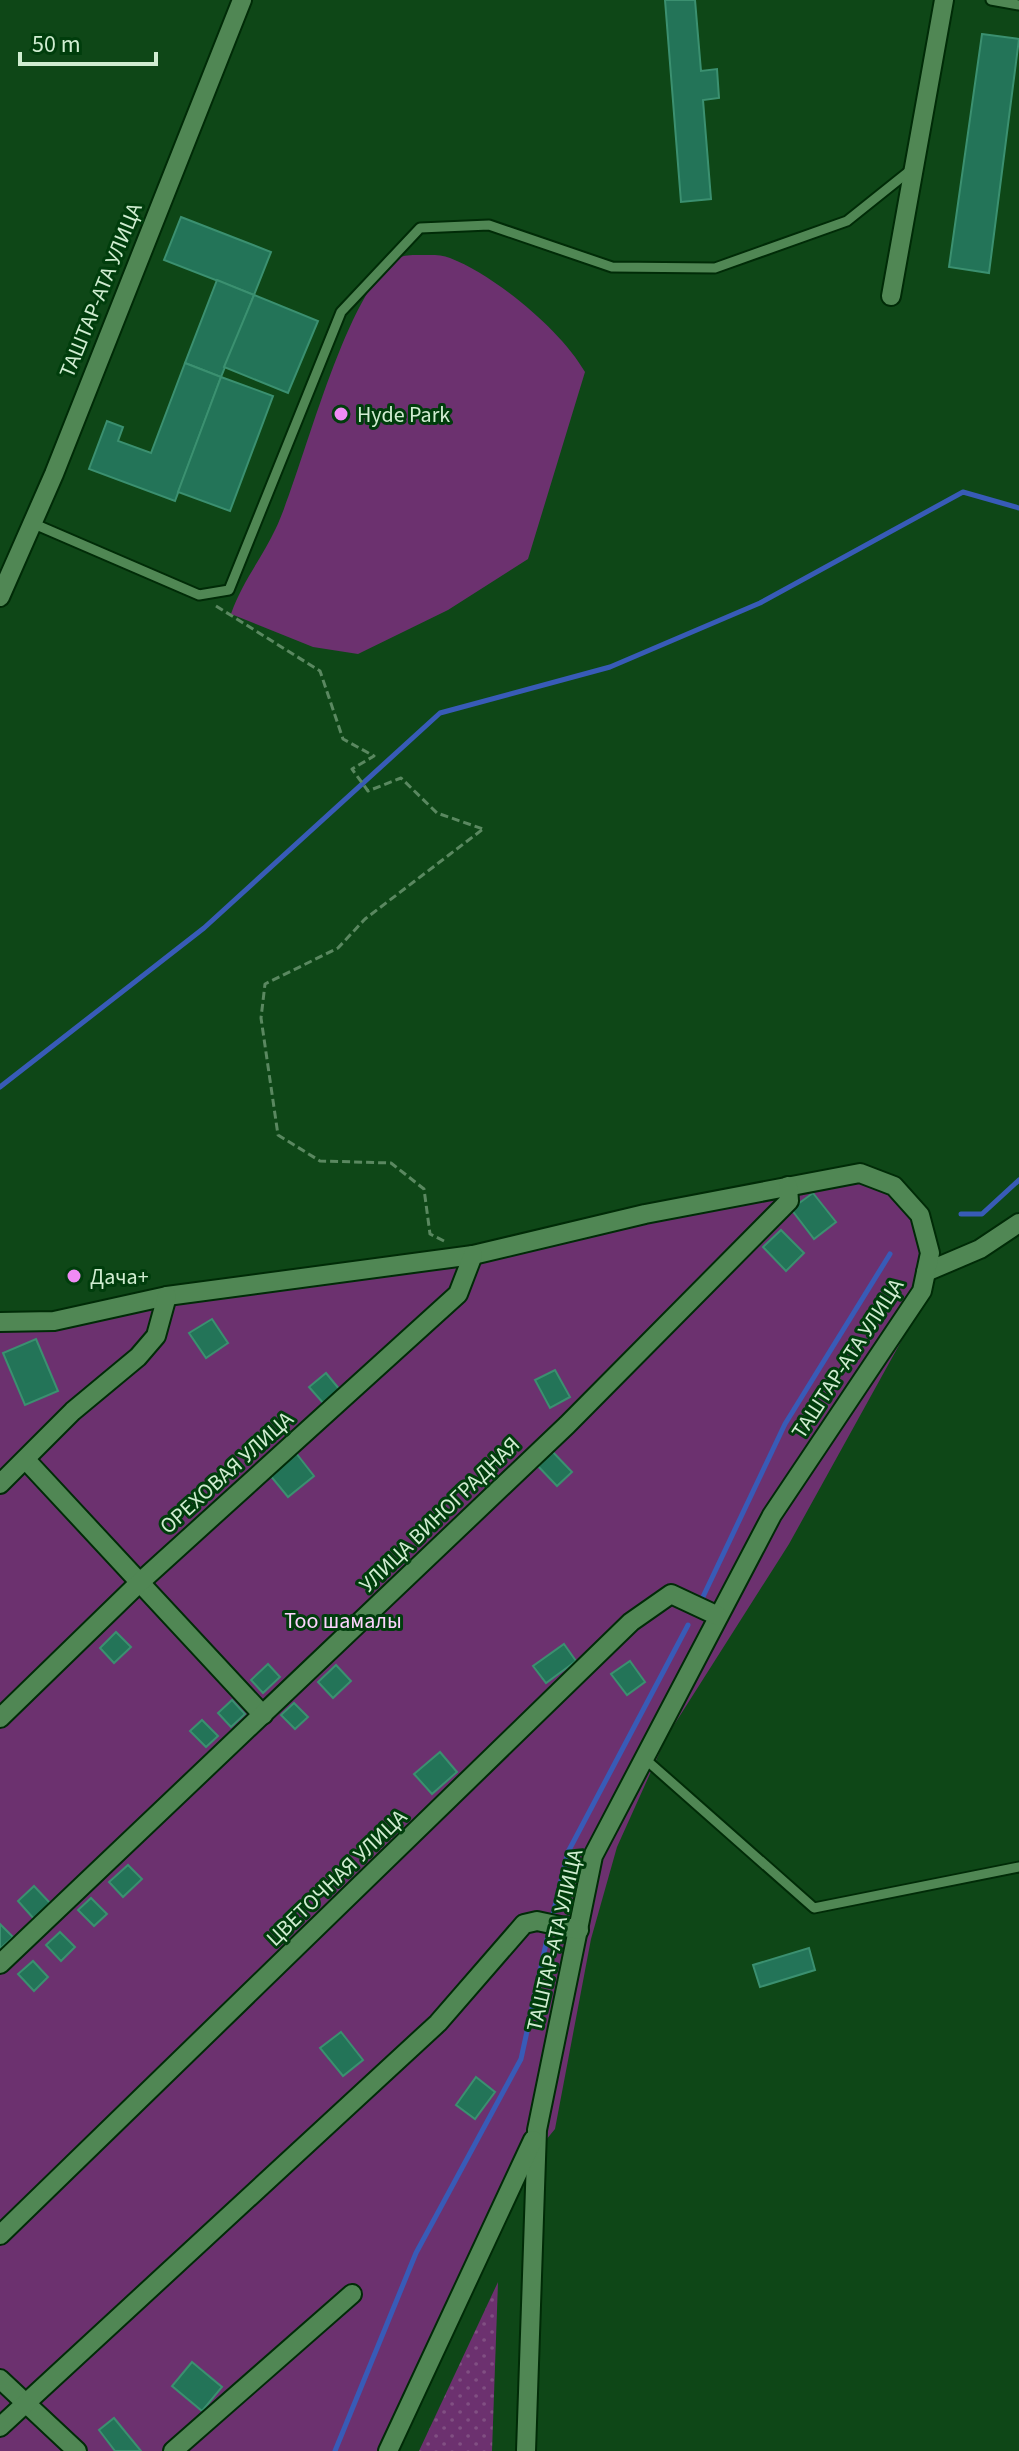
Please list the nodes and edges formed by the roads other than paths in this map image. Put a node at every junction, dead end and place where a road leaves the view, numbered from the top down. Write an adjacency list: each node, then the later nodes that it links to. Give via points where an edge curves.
1 (242, 0): 7 (street, ТАШТАР-АТА УЛИЦА)
2 (944, 0): 5 (street)
3 (991, 0): 4 (lane)
4 (1019, 5)
5 (913, 168): 6 (street); 7 (lane, via 847,221 715,268 612,267 489,225 420,228 341,312 229,590 199,595)
6 (891, 296)
7 (32, 523): 8 (street, ТАШТАР-АТА УЛИЦА)
8 (0, 597)
9 (788, 1186): 11 (street, ТАШТАР-АТА УЛИЦА); 12 (street, ТАШТАР-АТА УЛИЦА, via 860,1173 894,1186 920,1215 930,1253); 19 (street, УЛИЦА ВИНОГРАДНАЯ, via 789,1201 578,1414)
10 (1019, 1223): 12 (street, via 980,1249)
11 (473, 1255): 13 (street, ТАШТАР-АТА УЛИЦА); 17 (street, ОРЕХОВАЯ УЛИЦА, via 458,1294)
12 (926, 1272): 18 (street, ТАШТАР-АТА УЛИЦА, via 922,1291 772,1515)
13 (167, 1296): 14 (street, ТАШТАР-АТА УЛИЦА, via 54,1321); 15 (street, via 156,1336 138,1357 73,1411)
14 (0, 1322)
15 (26, 1460): 16 (street); 17 (street)
16 (0, 1484)
17 (138, 1584): 19 (street); 20 (street, ОРЕХОВАЯ УЛИЦА)
18 (718, 1616): 21 (street, ТАШТАР-АТА УЛИЦА); 26 (street, ЦВЕТОЧНАЯ УЛИЦА, via 671,1594 631,1622)
19 (263, 1715): 24 (street, УЛИЦА ВИНОГРАДНАЯ)
20 (0, 1718)
21 (644, 1758): 22 (lane, via 814,1908); 23 (street, ТАШТАР-АТА УЛИЦА, via 593,1856)
22 (1019, 1867)
23 (579, 1930): 25 (street, ТАШТАР-АТА УЛИЦА); 29 (street, via 537,1921 524,1924 438,2023)
24 (0, 1964)
25 (537, 2130): 33 (street); 34 (street)
26 (0, 2235)
27 (352, 2294): 32 (street)
28 (0, 2379): 29 (street)
29 (26, 2403): 30 (street); 31 (street)
30 (0, 2427)
31 (77, 2451)
32 (173, 2451)
33 (388, 2451)
34 (526, 2451)

